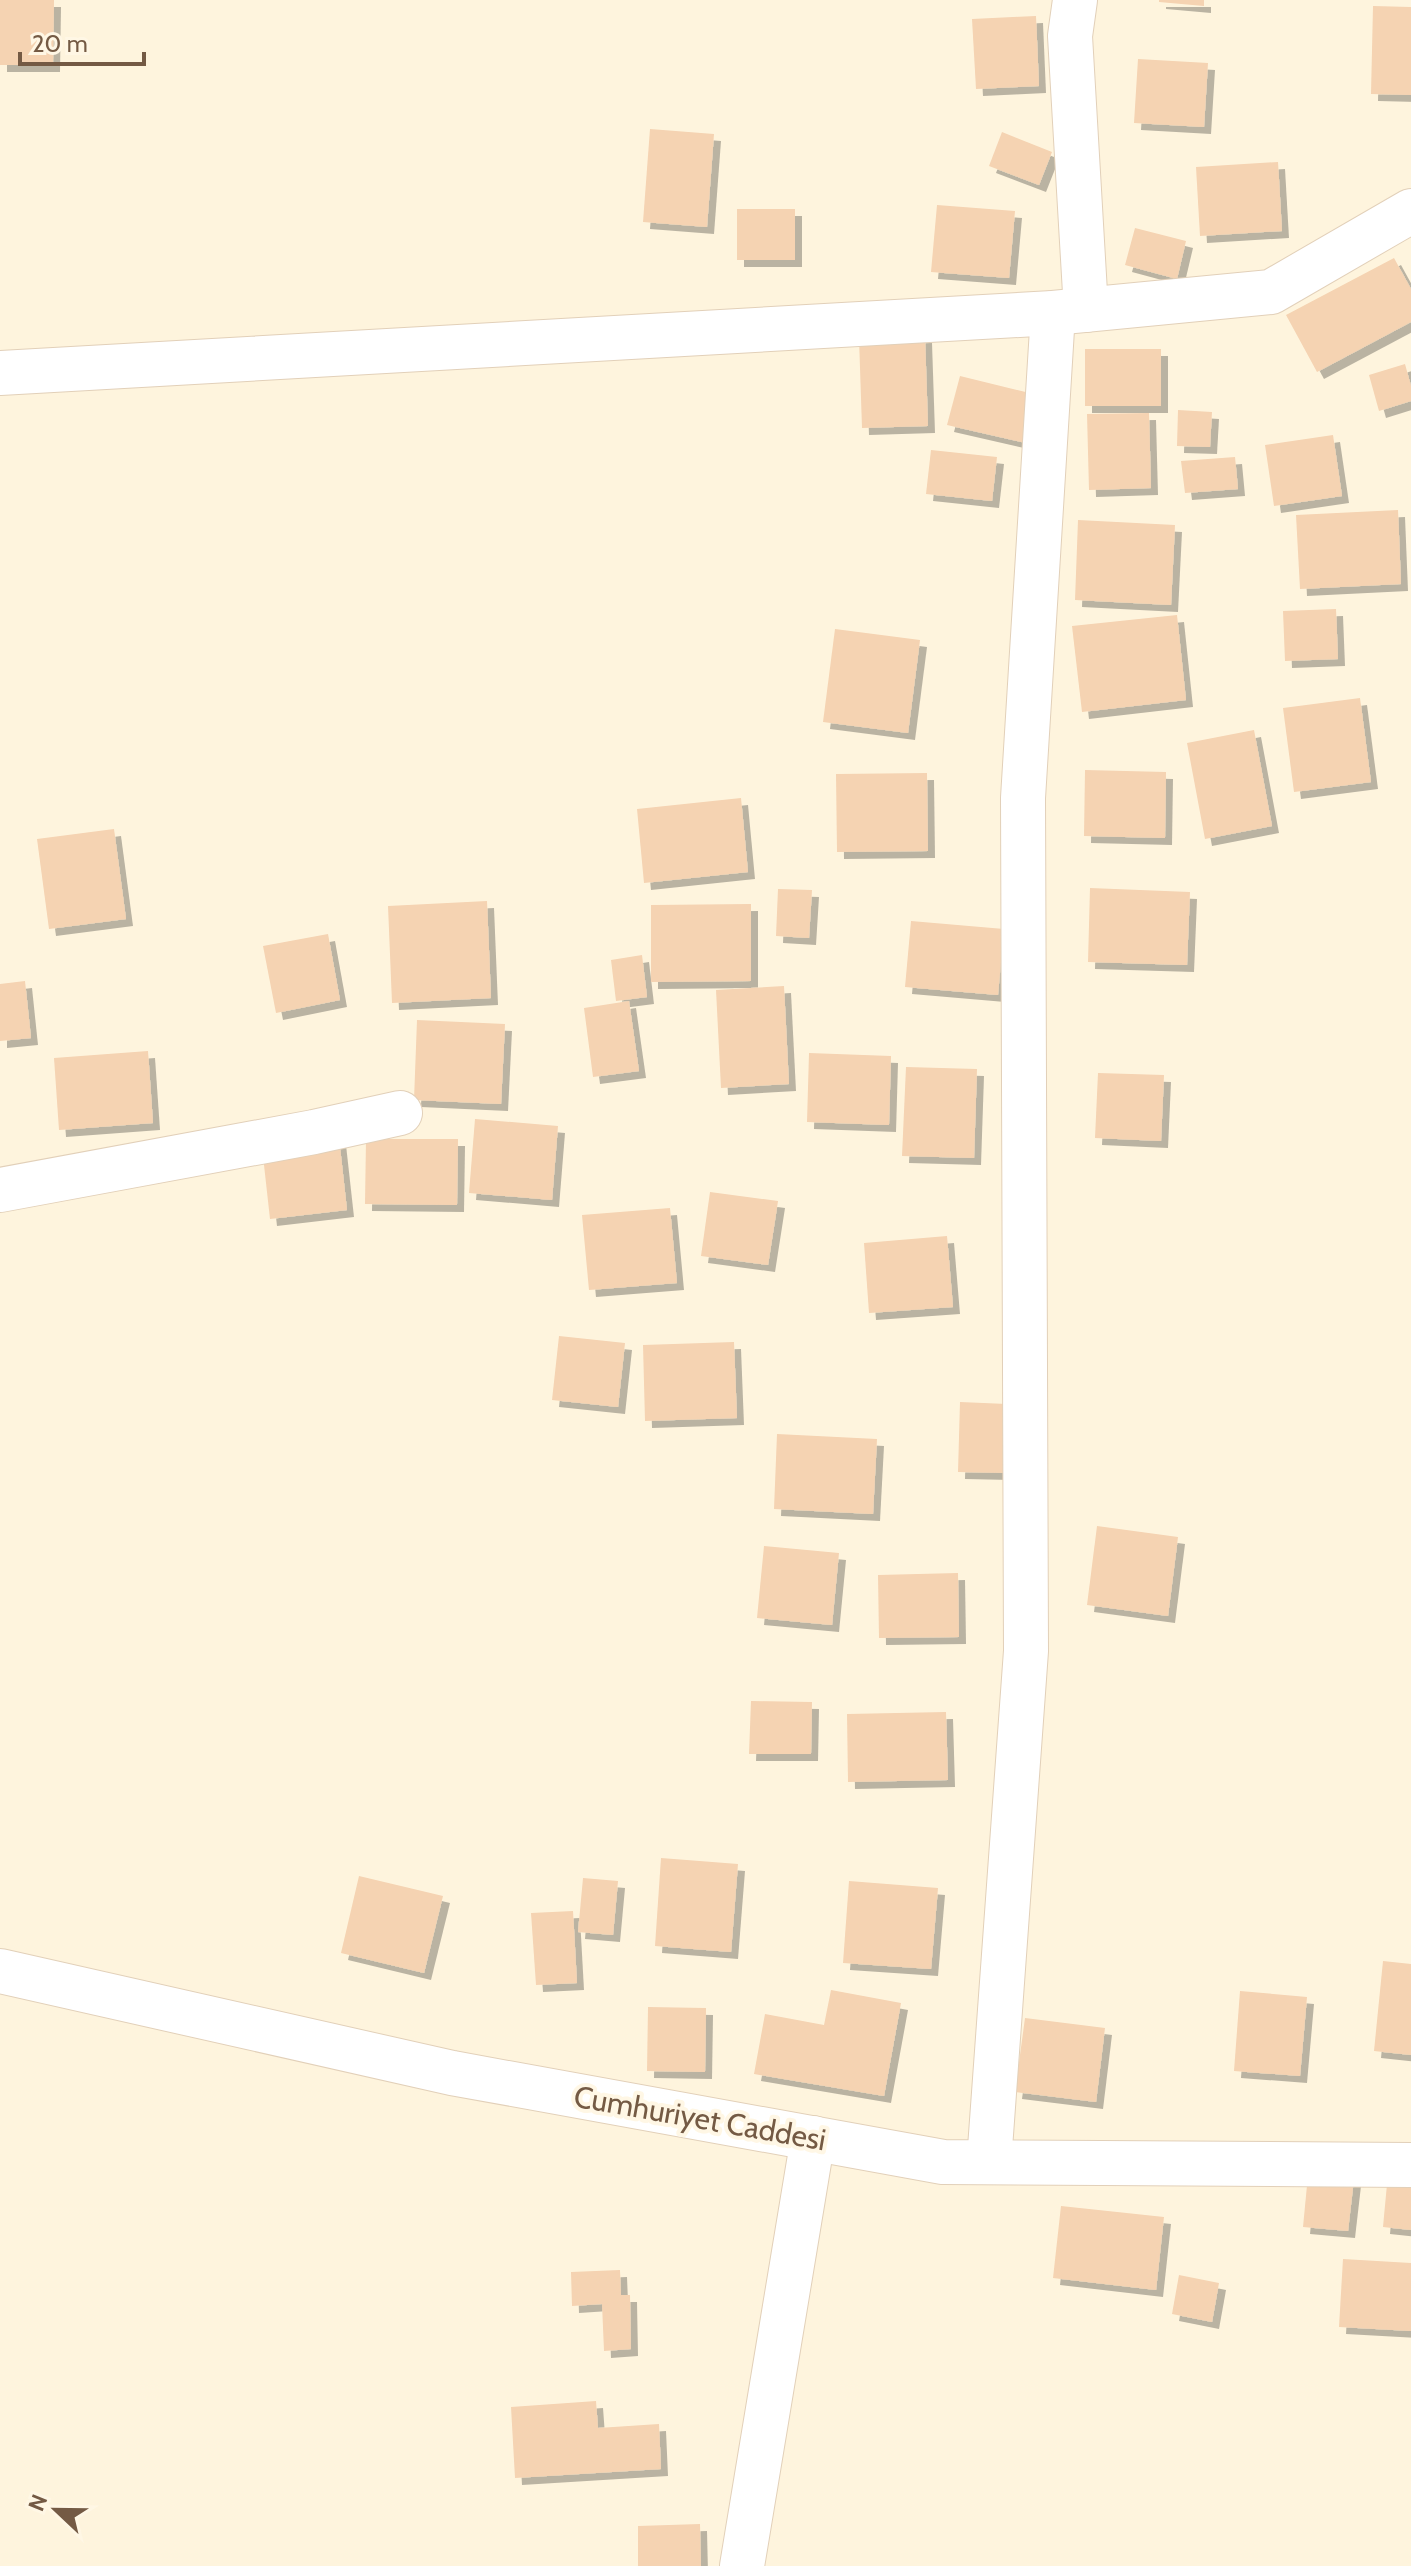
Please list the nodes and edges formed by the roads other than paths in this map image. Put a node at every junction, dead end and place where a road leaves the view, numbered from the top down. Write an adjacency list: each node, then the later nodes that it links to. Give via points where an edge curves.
1 (1075, 0): 3 (street, via 1070,36)
2 (1411, 211): 3 (street, via 1271,292)
3 (1069, 312): 4 (street); 9 (street, via 1023,798 1026,1651)
4 (0, 373)
5 (400, 1113): 6 (street)
6 (0, 1190)
7 (0, 1971): 8 (street, Cumhuriyet Caddesi, via 452,2073)
8 (813, 2138): 9 (street, Cumhuriyet Caddesi, via 943,2162); 11 (street)
9 (989, 2162): 10 (street, Cumhuriyet Caddesi)
10 (1411, 2165)
11 (742, 2566)

